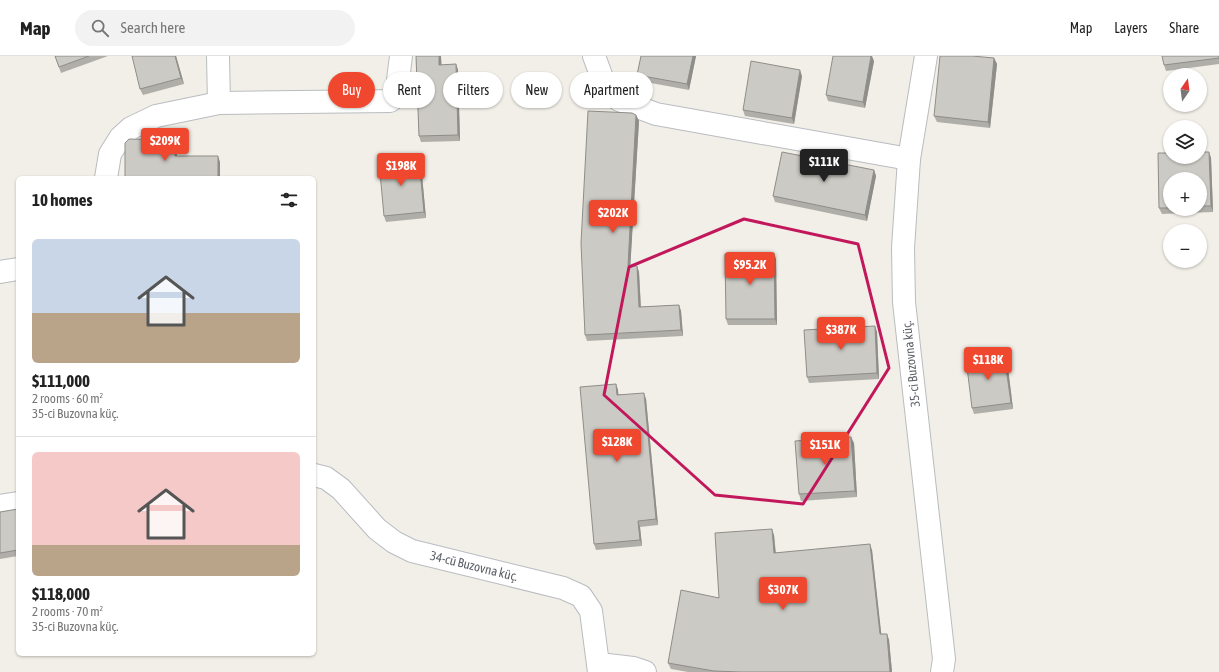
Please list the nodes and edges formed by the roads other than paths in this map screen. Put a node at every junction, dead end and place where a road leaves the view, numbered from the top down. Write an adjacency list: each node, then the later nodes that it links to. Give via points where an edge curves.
1 (218, 56): 5 (street)
2 (401, 56): 5 (street, via 396,96 390,101)
3 (594, 56): 6 (street, via 605,86 619,100 656,114)
4 (926, 56): 6 (street, 35-ci Buzovna küç.)
5 (219, 103): 7 (street, via 156,116 131,128 120,138 110,154)
6 (909, 159): 15 (street, 35-ci Buzovna küç., via 903,248 904,302 944,659)
7 (106, 176)
8 (16, 269): 9 (street)
9 (0, 272)
10 (316, 476): 13 (street, 34-cü Buzovna küç., via 326,478 341,489 377,529 412,551 563,588 581,596 591,611)
11 (16, 503): 12 (street)
12 (0, 506)
13 (599, 668): 14 (street, via 633,668)
14 (645, 672)
15 (942, 672)

